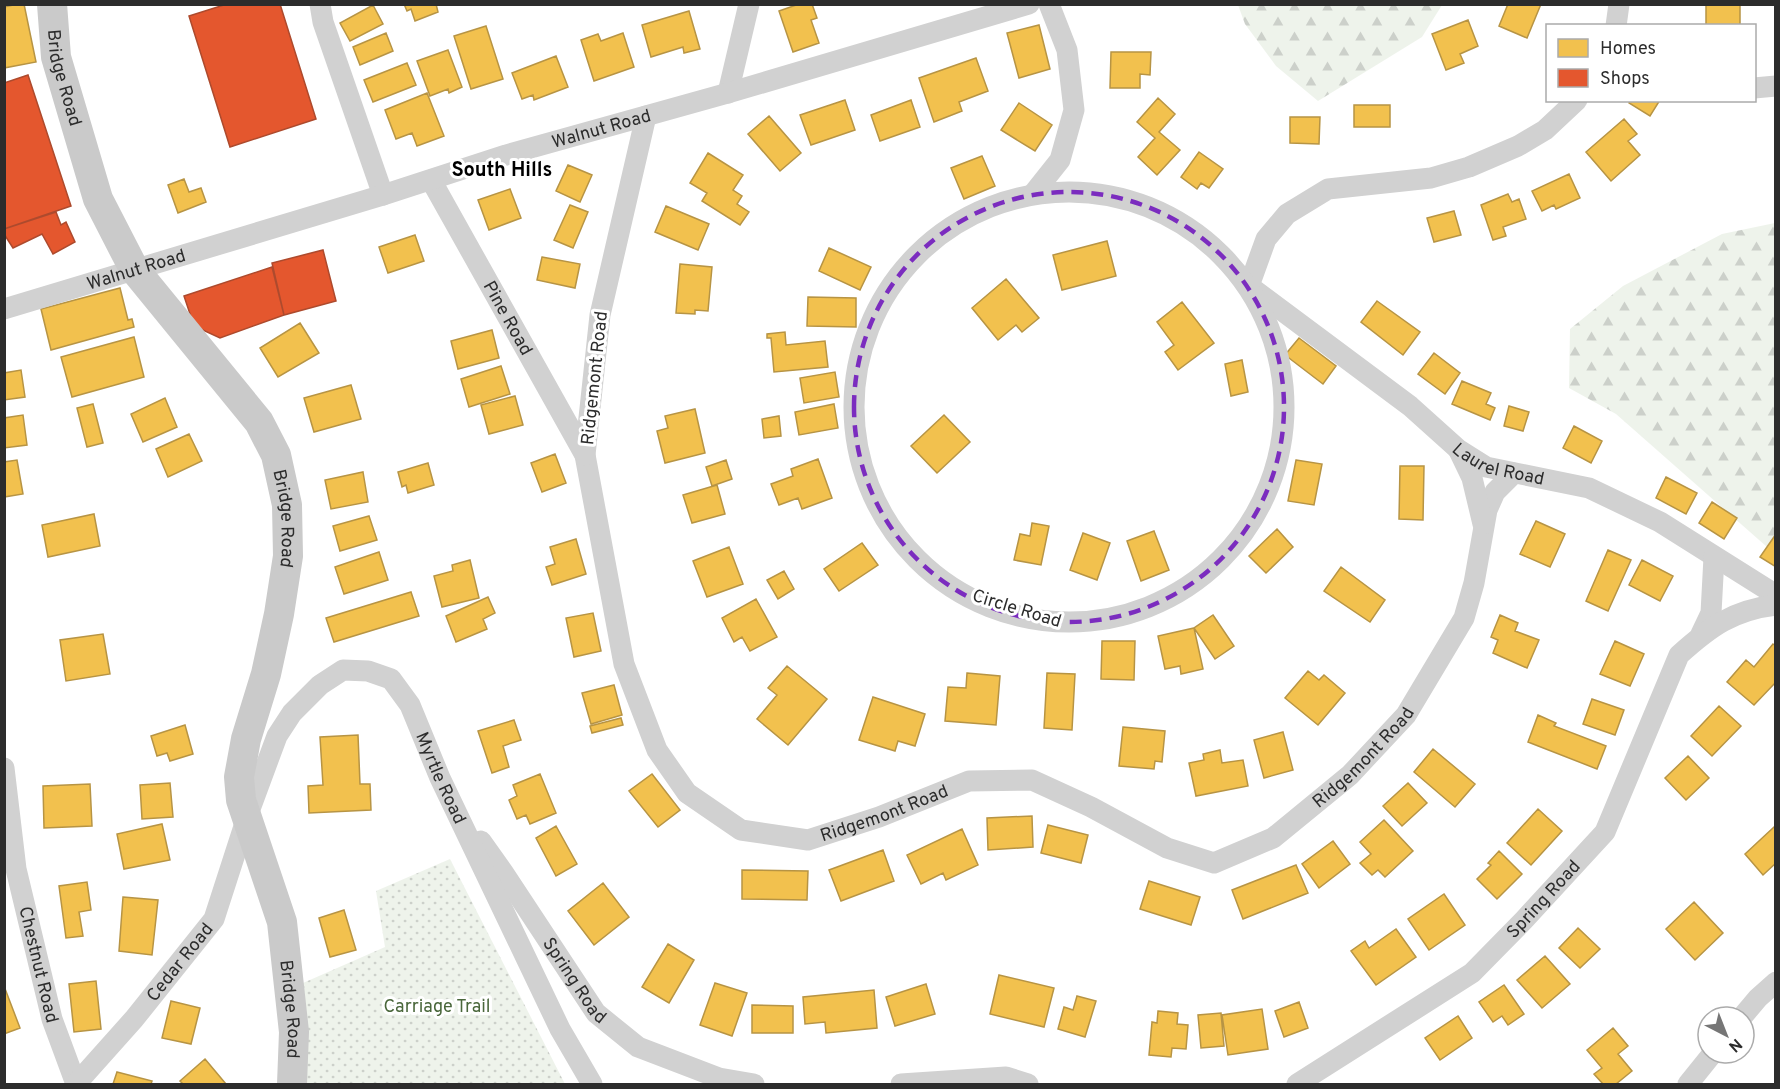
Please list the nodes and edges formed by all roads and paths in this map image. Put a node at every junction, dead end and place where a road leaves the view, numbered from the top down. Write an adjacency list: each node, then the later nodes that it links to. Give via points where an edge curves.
1 (52, 4): 15 (street, Bridge Road, via 56,57 91,177)
2 (321, 4): 14 (street, via 323,22)
3 (749, 4): 9 (street)
4 (1619, 4): 6 (street)
5 (1041, 5): 9 (street, Walnut Road); 13 (street, via 1067,50 1074,110 1060,160)
6 (1616, 24)
7 (1776, 86): 8 (street)
8 (1756, 88)
9 (728, 93): 11 (street, Walnut Road)
10 (1575, 102): 16 (street, via 1545,130 1469,167 1431,178 1328,189 1287,214 1266,239)
11 (646, 116): 12 (street, Walnut Road); 19 (street, Ridgemont Road, via 600,315)
12 (431, 180): 14 (street, Walnut Road); 19 (street, Pine Road)
13 (1033, 194): 16 (street, Circle Road, via 1083,191 1124,198 1189,227 1233,266); 16 (street, Circle Road, via 991,206 944,231 905,266 875,311 865,335 852,398 855,447 879,515 908,555 944,586 1066,625 1159,605 1214,569 1235,548 1262,506 1282,449 1286,403 1263,309)
14 (383, 195): 15 (street, Walnut Road)
15 (134, 269): 17 (street, Walnut Road); 28 (street, Bridge Road, via 259,422 276,455 287,505 288,556 279,614 239,777)
16 (1249, 286): 18 (street, Laurel Road, via 1410,406)
17 (4, 309)
18 (1459, 450): 20 (street, Laurel Road, via 1486,467); 21 (street, Ridgemont Road, via 1472,478)
19 (585, 455): 21 (street, Ridgemont Road, via 624,664 657,750 687,793 741,830 808,840 969,781 1032,780 1167,848 1214,863 1273,838 1350,775 1406,715 1464,618)
20 (1514, 473): 21 (street, Ridgemont Road, via 1490,500); 22 (street, Laurel Road, via 1589,488 1660,522)
21 (1483, 526)
22 (1714, 557): 23 (street, Laurel Road); 25 (street, Spring Road, via 1711,613)
23 (1776, 595)
24 (1776, 605): 25 (street, Spring Road, via 1755,607 1723,619)
25 (1701, 635): 38 (street, Spring Road, via 1679,655 1605,832 1472,973)
26 (4, 768): 32 (street, Chestnut Road, via 16,869 52,1019)
27 (452, 802): 28 (street, Myrtle Road, via 410,705 391,679 368,671 343,670 320,685 292,713 277,736); 34 (street, Myrtle Road, via 560,1029); 35 (street, Spring Road, via 596,1013 638,1047 719,1078)
28 (247, 817): 32 (street, Cedar Road, via 214,919); 33 (street, Bridge Road, via 282,922 294,1032)
29 (1776, 982): 30 (street)
30 (1752, 1005)
31 (1703, 1065): 39 (street)
32 (76, 1084)
33 (291, 1084)
34 (592, 1084)
35 (754, 1084)
36 (901, 1084): 37 (street, via 1006,1077)
37 (1028, 1084)
38 (1297, 1084)
39 (1688, 1084)

